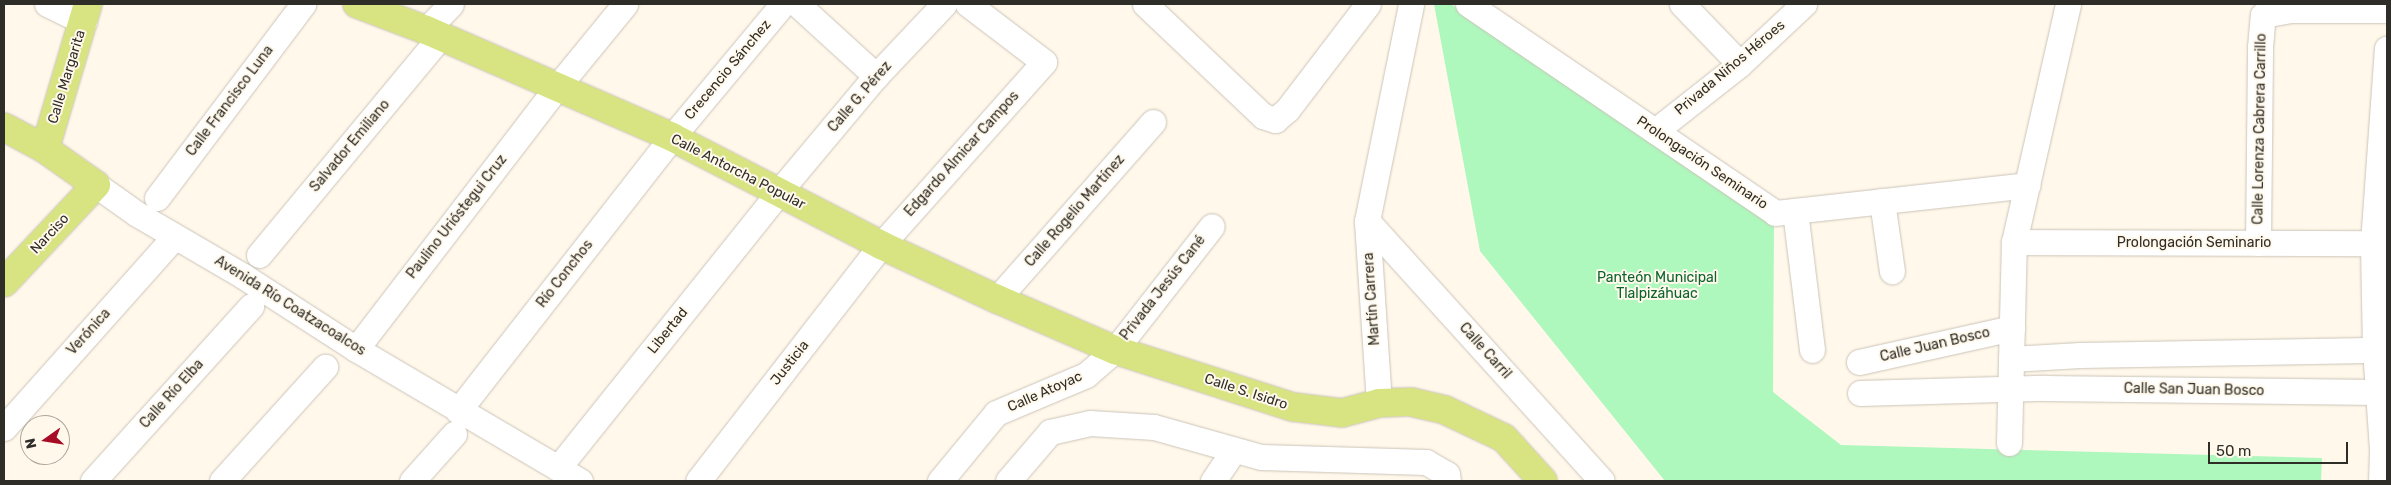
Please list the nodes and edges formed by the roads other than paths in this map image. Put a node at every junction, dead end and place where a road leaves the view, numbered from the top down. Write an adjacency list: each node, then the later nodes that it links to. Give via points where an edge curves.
1 (47, 4): 18 (street)
2 (303, 4): 32 (street, Calle Francisco Luna)
3 (357, 4): 19 (main road, Calle Antorcha Popular)
4 (451, 4): 19 (street, Salvador Emiliano)
5 (625, 4): 23 (street, Paulino Urióstegui Cruz)
6 (784, 4): 27 (street, Crecencio Sánchez)
7 (797, 4): 22 (street)
8 (944, 4): 22 (street, Calle G. Pérez)
9 (968, 4): 41 (street, Edgardo Almicar Campos, via 1044,62)
10 (1145, 4): 11 (street, via 1264,116 1276,120)
11 (1368, 4)
12 (1468, 4): 26 (street, Prolongación Seminario)
13 (1682, 4): 21 (street)
14 (1804, 4): 21 (street, Privada Niños Héroes)
15 (2068, 4): 30 (street)
16 (1405, 5): 35 (street, Martín Carrera)
17 (2387, 10): 40 (street, Calle Lorenza Cabrera Carrillo, via 2290,10 2264,15 2260,47)
18 (86, 13): 28 (main road, Calle Margarita)
19 (433, 34): 23 (main road, Calle Antorcha Popular); 42 (street, Salvador Emiliano)
20 (2387, 49): 37 (street)
21 (1740, 64): 26 (street, Privada Niños Héroes)
22 (876, 76): 31 (street, Calle G. Pérez)
23 (558, 86): 27 (main road, Calle Antorcha Popular); 48 (street, Paulino Urióstegui Cruz)
24 (1153, 122): 45 (street, Calle Rogelio Martínez)
25 (4, 127): 28 (main road, Avenida Río Coatzacoalcos)
26 (1655, 131): 34 (street, Prolongación Seminario, via 1775,213)
27 (672, 137): 31 (main road, Calle Antorcha Popular); 67 (street, Río Conchos)
28 (45, 149): 29 (main road, Avenida Río Coatzacoalcos)
29 (96, 185): 38 (street, Avenida Río Coatzacoalcos); 44 (main road, Narciso)
30 (2027, 185): 33 (street, Prolongación Seminario); 39 (street)
31 (778, 193): 41 (main road, Calle Antorcha Popular); 72 (street, Libertad)
32 (157, 198)
33 (1882, 201): 34 (street, Prolongación Seminario); 43 (street)
34 (1796, 211): 50 (street)
35 (1367, 221): 66 (street, Martín Carrera); 83 (street, Calle Carril)
36 (1212, 226): 49 (street, Privada Jesús Cané)
37 (2378, 228): 40 (street, Prolongación Seminario); 51 (street)
38 (174, 237): 48 (street, Avenida Río Coatzacoalcos, via 243,276); 68 (street, Verónica)
39 (2014, 242): 40 (street, Prolongación Seminario); 47 (street)
40 (2258, 243)
41 (881, 245): 45 (main road, Calle Antorcha Popular); 77 (street, Justicia)
42 (259, 255)
43 (1892, 271)
44 (4, 283)
45 (997, 300): 49 (main road, Calle Antorcha Popular)
46 (251, 306): 73 (street, Calle Río Elba)
47 (2012, 328): 56 (street); 57 (street, Calle Juan Bosco)
48 (356, 348): 67 (street, Avenida Río Coatzacoalcos)
49 (1115, 350): 66 (main road, Calle S. Isidro, via 1293,407 1342,413); 78 (street, Calle Atoyac, via 1086,375 996,413)
50 (1812, 350)
51 (2375, 350): 53 (street); 64 (street)
52 (2241, 352): 53 (street); 54 (street); 62 (street)
53 (2307, 352): 63 (street)
54 (2179, 354): 55 (street); 60 (street)
55 (2080, 355): 56 (street); 59 (street)
56 (2011, 359): 61 (street)
57 (1859, 362)
58 (326, 367): 74 (street)
59 (2081, 388): 60 (street, Calle San Juan Bosco); 61 (street, Calle San Juan Bosco)
60 (2179, 389): 62 (street, Calle San Juan Bosco)
61 (2010, 390): 65 (street, Calle San Juan Bosco); 69 (street)
62 (2240, 390): 63 (street, Calle San Juan Bosco)
63 (2306, 391): 64 (street, Calle San Juan Bosco)
64 (2378, 392): 70 (street)
65 (1860, 393)
66 (1379, 404): 82 (main road, via 1411,402 1445,410 1504,438)
67 (456, 423): 72 (street, Avenida Río Coatzacoalcos); 75 (street, Río Conchos)
68 (4, 428)
69 (2009, 443)
70 (2385, 449): 84 (street)
71 (1234, 450): 79 (street, via 1154,427 1090,423 1050,432); 80 (street); 81 (street, via 1261,457 1426,462 1447,474)
72 (550, 477): 76 (street, Avenida Río Coatzacoalcos)
73 (93, 481)
74 (222, 481)
75 (412, 481)
76 (580, 481)
77 (698, 481)
78 (940, 481)
79 (1008, 481)
80 (1213, 481)
81 (1448, 481)
82 (1543, 481)
83 (1602, 481)
84 (2381, 481)

